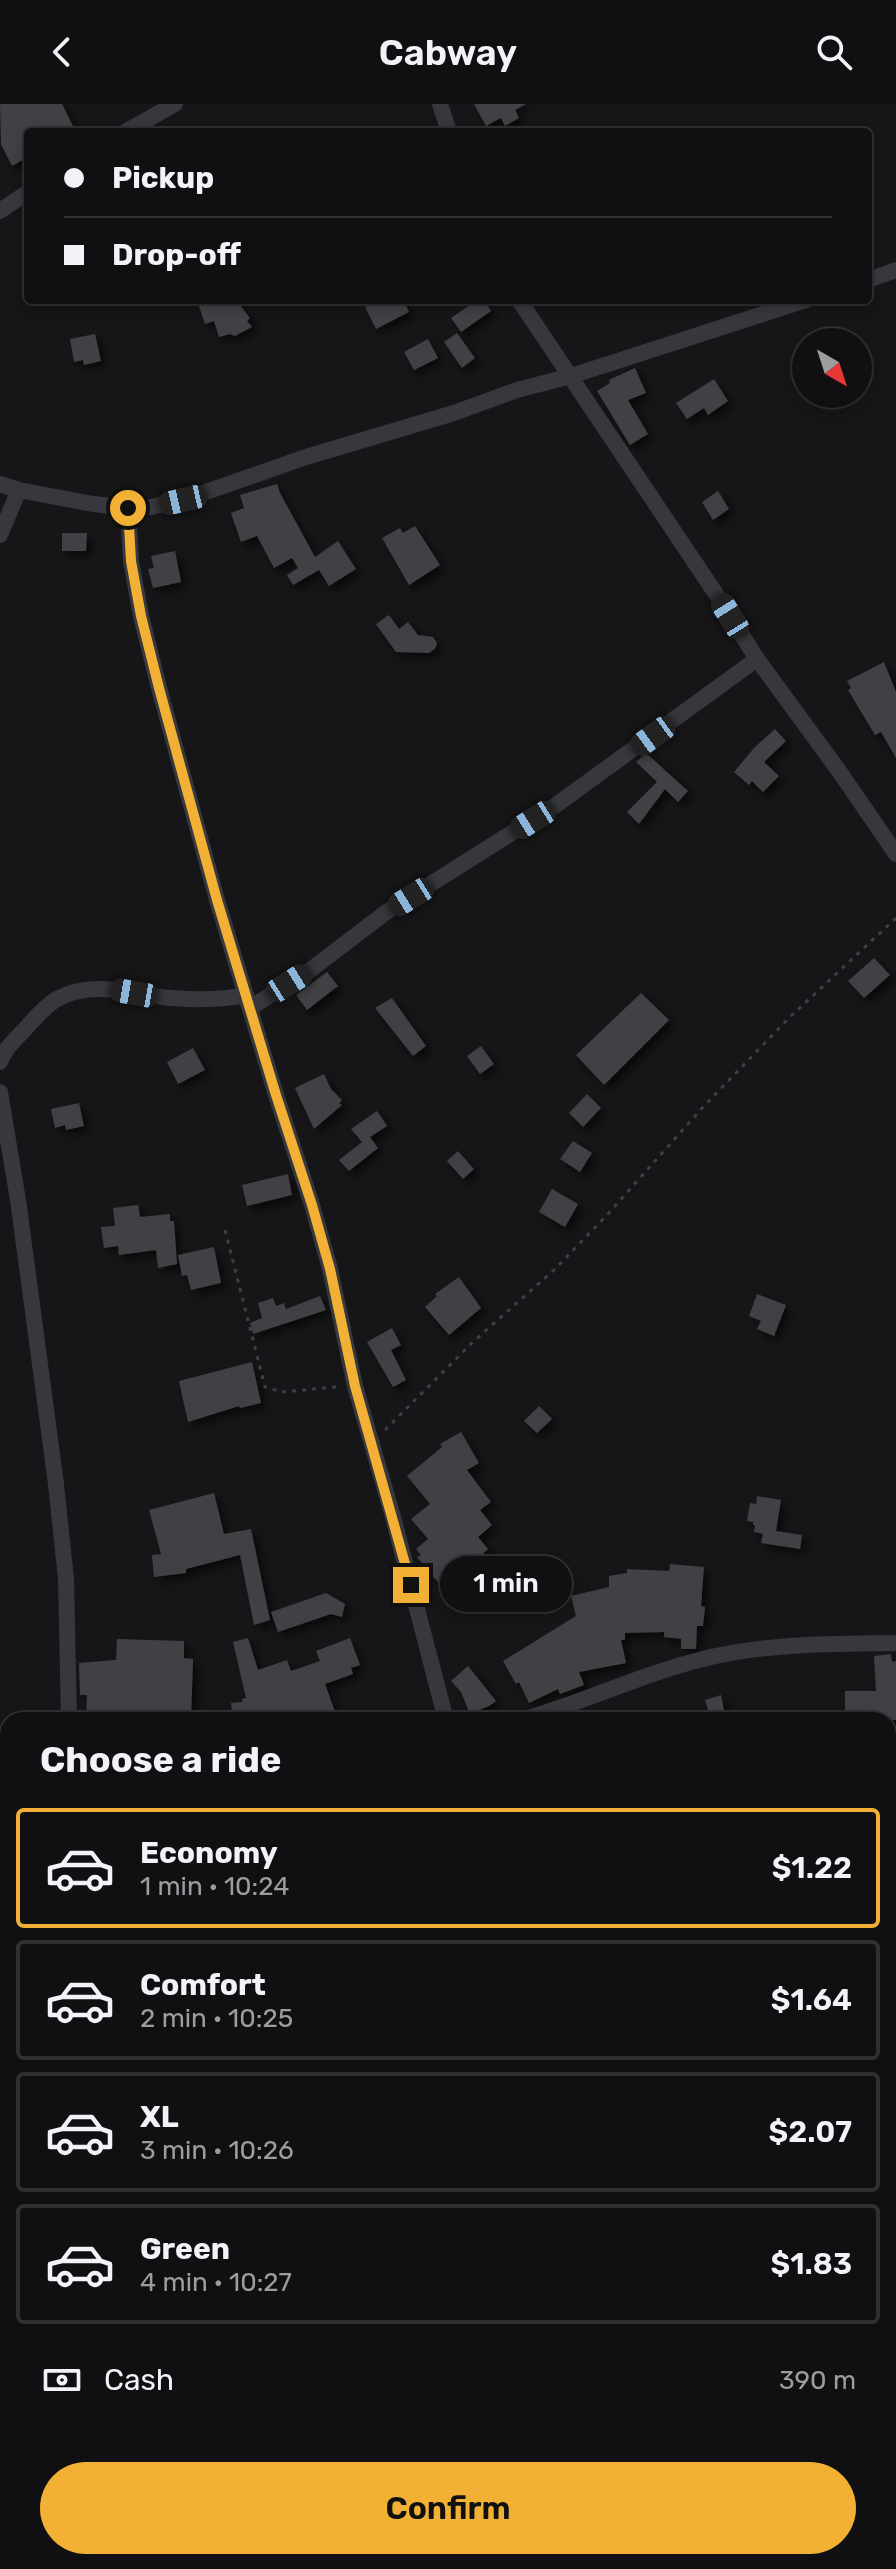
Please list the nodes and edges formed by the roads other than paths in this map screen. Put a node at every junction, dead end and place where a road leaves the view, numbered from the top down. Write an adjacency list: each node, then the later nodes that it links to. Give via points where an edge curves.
1 (175, 104): 3 (street)
2 (440, 104): 4 (street)
3 (132, 128)
4 (448, 128)
5 (24, 195): 6 (street)
6 (0, 211)
7 (896, 270): 8 (street)
8 (872, 279)
9 (522, 304): 11 (street)
10 (794, 304): 11 (street)
11 (571, 376): 14 (street, via 183,500); 16 (street)
12 (0, 484): 13 (street)
13 (19, 490): 14 (street); 15 (street)
14 (128, 508): 18 (street, via 141,616)
15 (0, 535)
16 (757, 659): 17 (street); 18 (street, via 556,805 385,913 309,971)
17 (896, 854)
18 (248, 1002): 19 (street, via 114,989 76,993 41,1012); 23 (street, via 330,1269 355,1386)
19 (0, 1062)
20 (0, 1092): 22 (street, via 56,1484 66,1579)
21 (896, 1643): 24 (street, via 777,1645 737,1652 674,1667)
22 (69, 1712)
23 (444, 1712)
24 (545, 1712)

